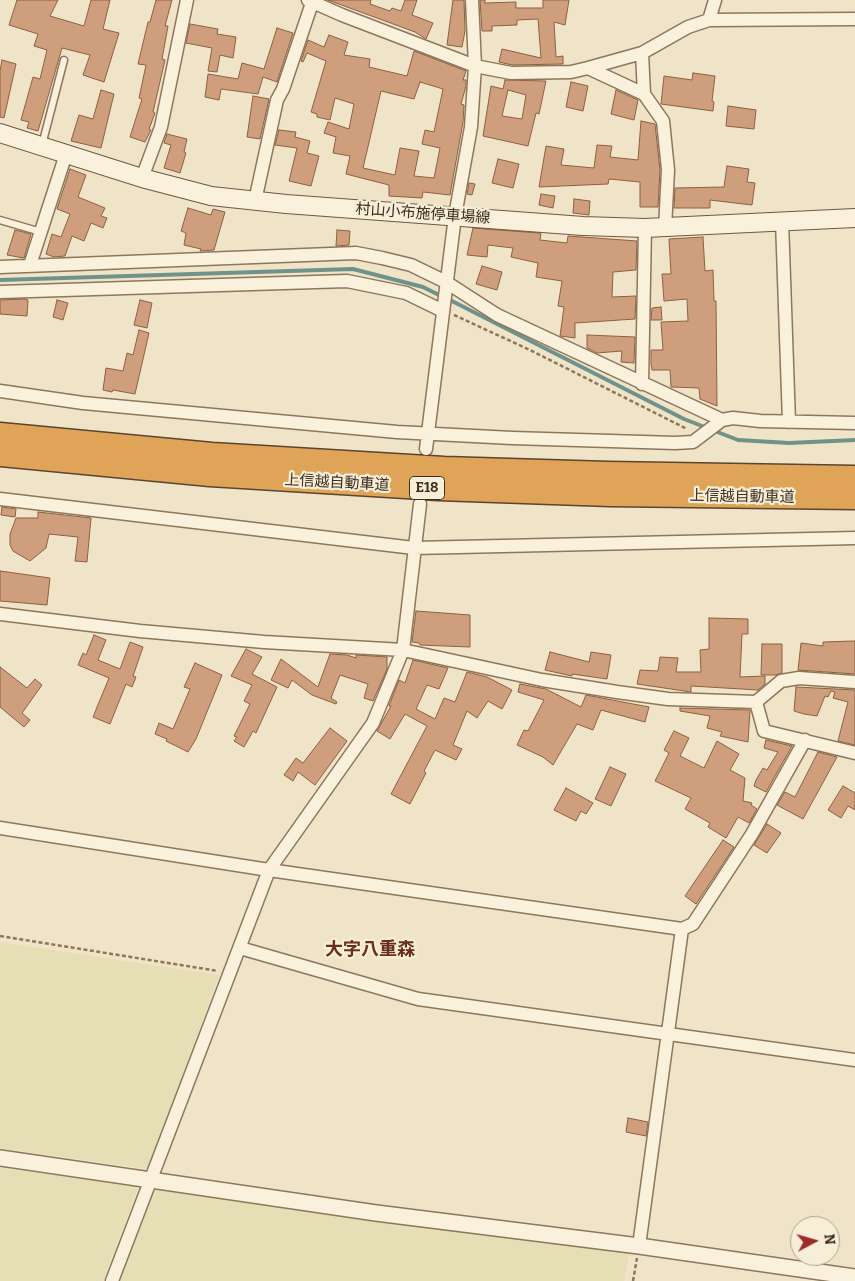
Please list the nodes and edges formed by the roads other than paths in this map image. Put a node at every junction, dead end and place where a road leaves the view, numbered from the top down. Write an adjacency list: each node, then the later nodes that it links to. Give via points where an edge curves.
1 (187, 0): 15 (street, via 162,127)
2 (472, 0): 9 (street)
3 (715, 0): 5 (street)
4 (311, 1): 9 (street); 16 (street, via 277,100)
5 (709, 20): 6 (street); 7 (street)
6 (855, 20)
7 (642, 53): 10 (street); 11 (street)
8 (64, 60): 13 (lane)
9 (475, 66): 10 (street, via 512,74 571,72); 17 (street, via 471,127)
10 (588, 68): 11 (street)
11 (644, 94): 22 (street, via 662,121 668,170)
12 (0, 133): 13 (main road, 村山小布施停車場線)
13 (42, 146): 14 (main road, 村山小布施停車場線)
14 (66, 154): 15 (main road, 村山小布施停車場線); 23 (street)
15 (142, 178): 16 (main road, 村山小布施停車場線, via 211,196)
16 (255, 200): 17 (main road, 村山小布施停車場線)
17 (455, 216): 21 (main road, 村山小布施停車場線); 26 (street)
18 (855, 218): 20 (main road, 村山小布施停車場線)
19 (0, 220): 23 (lane)
20 (782, 221): 22 (main road, 村山小布施停車場線); 32 (street)
21 (645, 228): 22 (main road, 村山小布施停車場線); 29 (street)
22 (665, 228)
23 (41, 232): 24 (street)
24 (30, 266): 25 (street); 26 (street, via 356,253 411,265)
25 (0, 267)
26 (446, 285): 28 (street); 29 (street, via 497,315)
27 (0, 292): 28 (street, via 347,282 406,293)
28 (443, 309): 34 (street)
29 (642, 384): 31 (street)
30 (0, 391): 34 (street, via 83,403 397,432)
31 (720, 422): 32 (street, via 733,418); 34 (street, via 693,442 675,443)
32 (789, 422): 33 (street)
33 (855, 423)
34 (428, 432): 36 (street)
35 (0, 434): 38 (highway, 上信越自動車道 / E18, via 212,454 444,468)
36 (426, 449)
37 (0, 455): 39 (highway, 上信越自動車道 / E18, via 220,476 438,489)
38 (855, 477)
39 (855, 498)
40 (0, 499): 43 (street)
41 (420, 504): 43 (street)
42 (855, 538): 43 (street)
43 (414, 548): 45 (street)
44 (0, 614): 45 (street, via 140,631)
45 (403, 650): 47 (street, via 542,680 617,692 668,699); 51 (street, via 373,723)
46 (855, 682): 47 (street, via 799,678 781,681)
47 (756, 702): 48 (street, via 764,731)
48 (805, 740): 49 (street); 52 (street, via 752,834 693,924)
49 (855, 753)
50 (0, 828): 51 (street)
51 (269, 870): 52 (street); 53 (street)
52 (682, 929): 54 (street)
53 (240, 948): 54 (street, via 418,999); 57 (street)
54 (669, 1035): 55 (street); 58 (street)
55 (855, 1060)
56 (0, 1158): 57 (street)
57 (151, 1180): 58 (street, via 376,1213); 60 (street)
58 (639, 1246): 59 (street)
59 (855, 1277)
60 (112, 1281)

